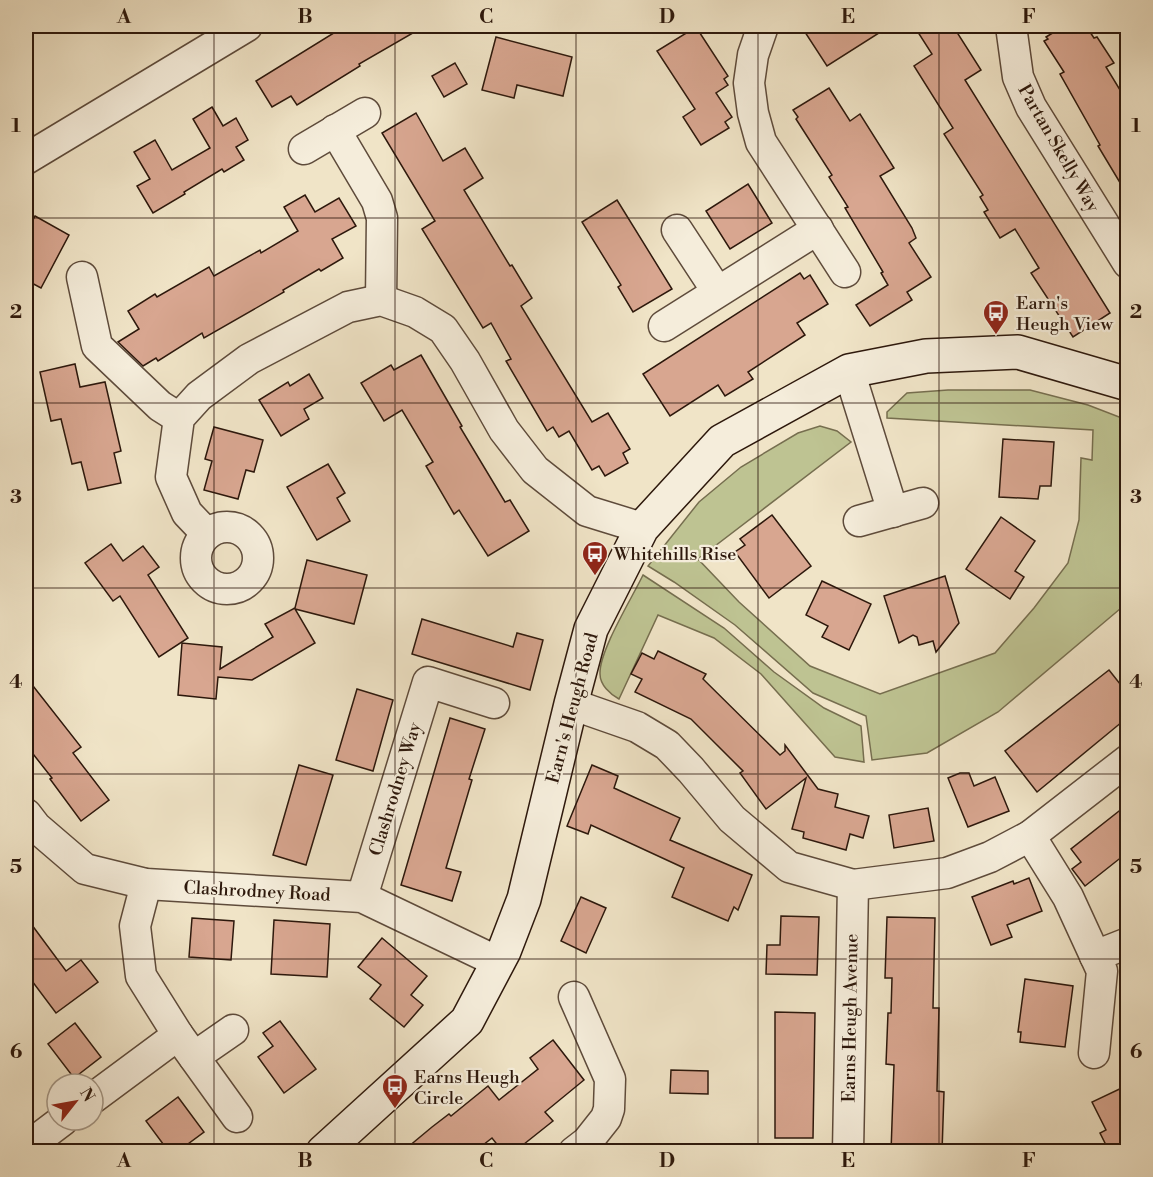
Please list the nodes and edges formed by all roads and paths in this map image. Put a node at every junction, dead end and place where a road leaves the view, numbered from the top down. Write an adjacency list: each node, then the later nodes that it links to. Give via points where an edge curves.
1 (247, 26): 7 (street)
2 (763, 26): 8 (street, via 749,83 753,113 761,142)
3 (1011, 26): 10 (street, Partan Skelly Way, via 1018,77 1031,107)
4 (365, 113): 5 (street)
5 (335, 130): 6 (street); 14 (street, via 377,201 382,218)
6 (304, 149)
7 (26, 159)
8 (818, 229): 11 (street); 13 (street)
9 (677, 230): 13 (street)
10 (1128, 263)
11 (845, 272)
12 (82, 277): 18 (street, via 97,346 160,406)
13 (717, 291): 15 (street)
14 (381, 300): 18 (street, via 348,308 249,359 199,396); 22 (street, via 415,312 442,329 504,430 535,470 587,511)
15 (664, 326)
16 (849, 371): 17 (street, Earn's Heugh Road, via 926,356 1018,352); 20 (street); 22 (street, Earn's Heugh Road, via 722,441)
17 (1128, 384)
18 (179, 418): 23 (street, via 171,477 187,513)
19 (923, 504): 20 (street)
20 (893, 512): 21 (street)
21 (859, 521)
22 (642, 528): 25 (street, Earn's Heugh Road, via 591,629)
23 (207, 534)
24 (494, 703): 31 (street, Clashrodney Way, via 428,682)
25 (571, 704): 30 (street, via 638,727 667,745 732,819 789,867); 34 (street, Earn's Heugh Road, via 524,899)
26 (1128, 760): 28 (street)
27 (26, 814): 29 (street, Clashrodney Road, via 85,869)
28 (1030, 836): 30 (street, via 947,873); 33 (street, via 1068,897)
29 (146, 884): 31 (street, Clashrodney Road); 37 (street, via 135,926 141,976)
30 (853, 885): 45 (street, Earns Heugh Avenue)
31 (362, 897): 34 (street, Clashrodney Road)
32 (1128, 943): 33 (street)
33 (1095, 956): 38 (street, via 1102,970)
34 (498, 962): 43 (street, Earn's Heugh Road, via 467,1021)
35 (574, 997): 44 (street, via 610,1079 606,1118)
36 (233, 1030): 37 (street)
37 (186, 1046): 39 (street); 40 (street)
38 (1094, 1053)
39 (105, 1091)
40 (237, 1117)
41 (47, 1132): 42 (street)
42 (26, 1148)
43 (324, 1152)
44 (574, 1152)
45 (848, 1152)

